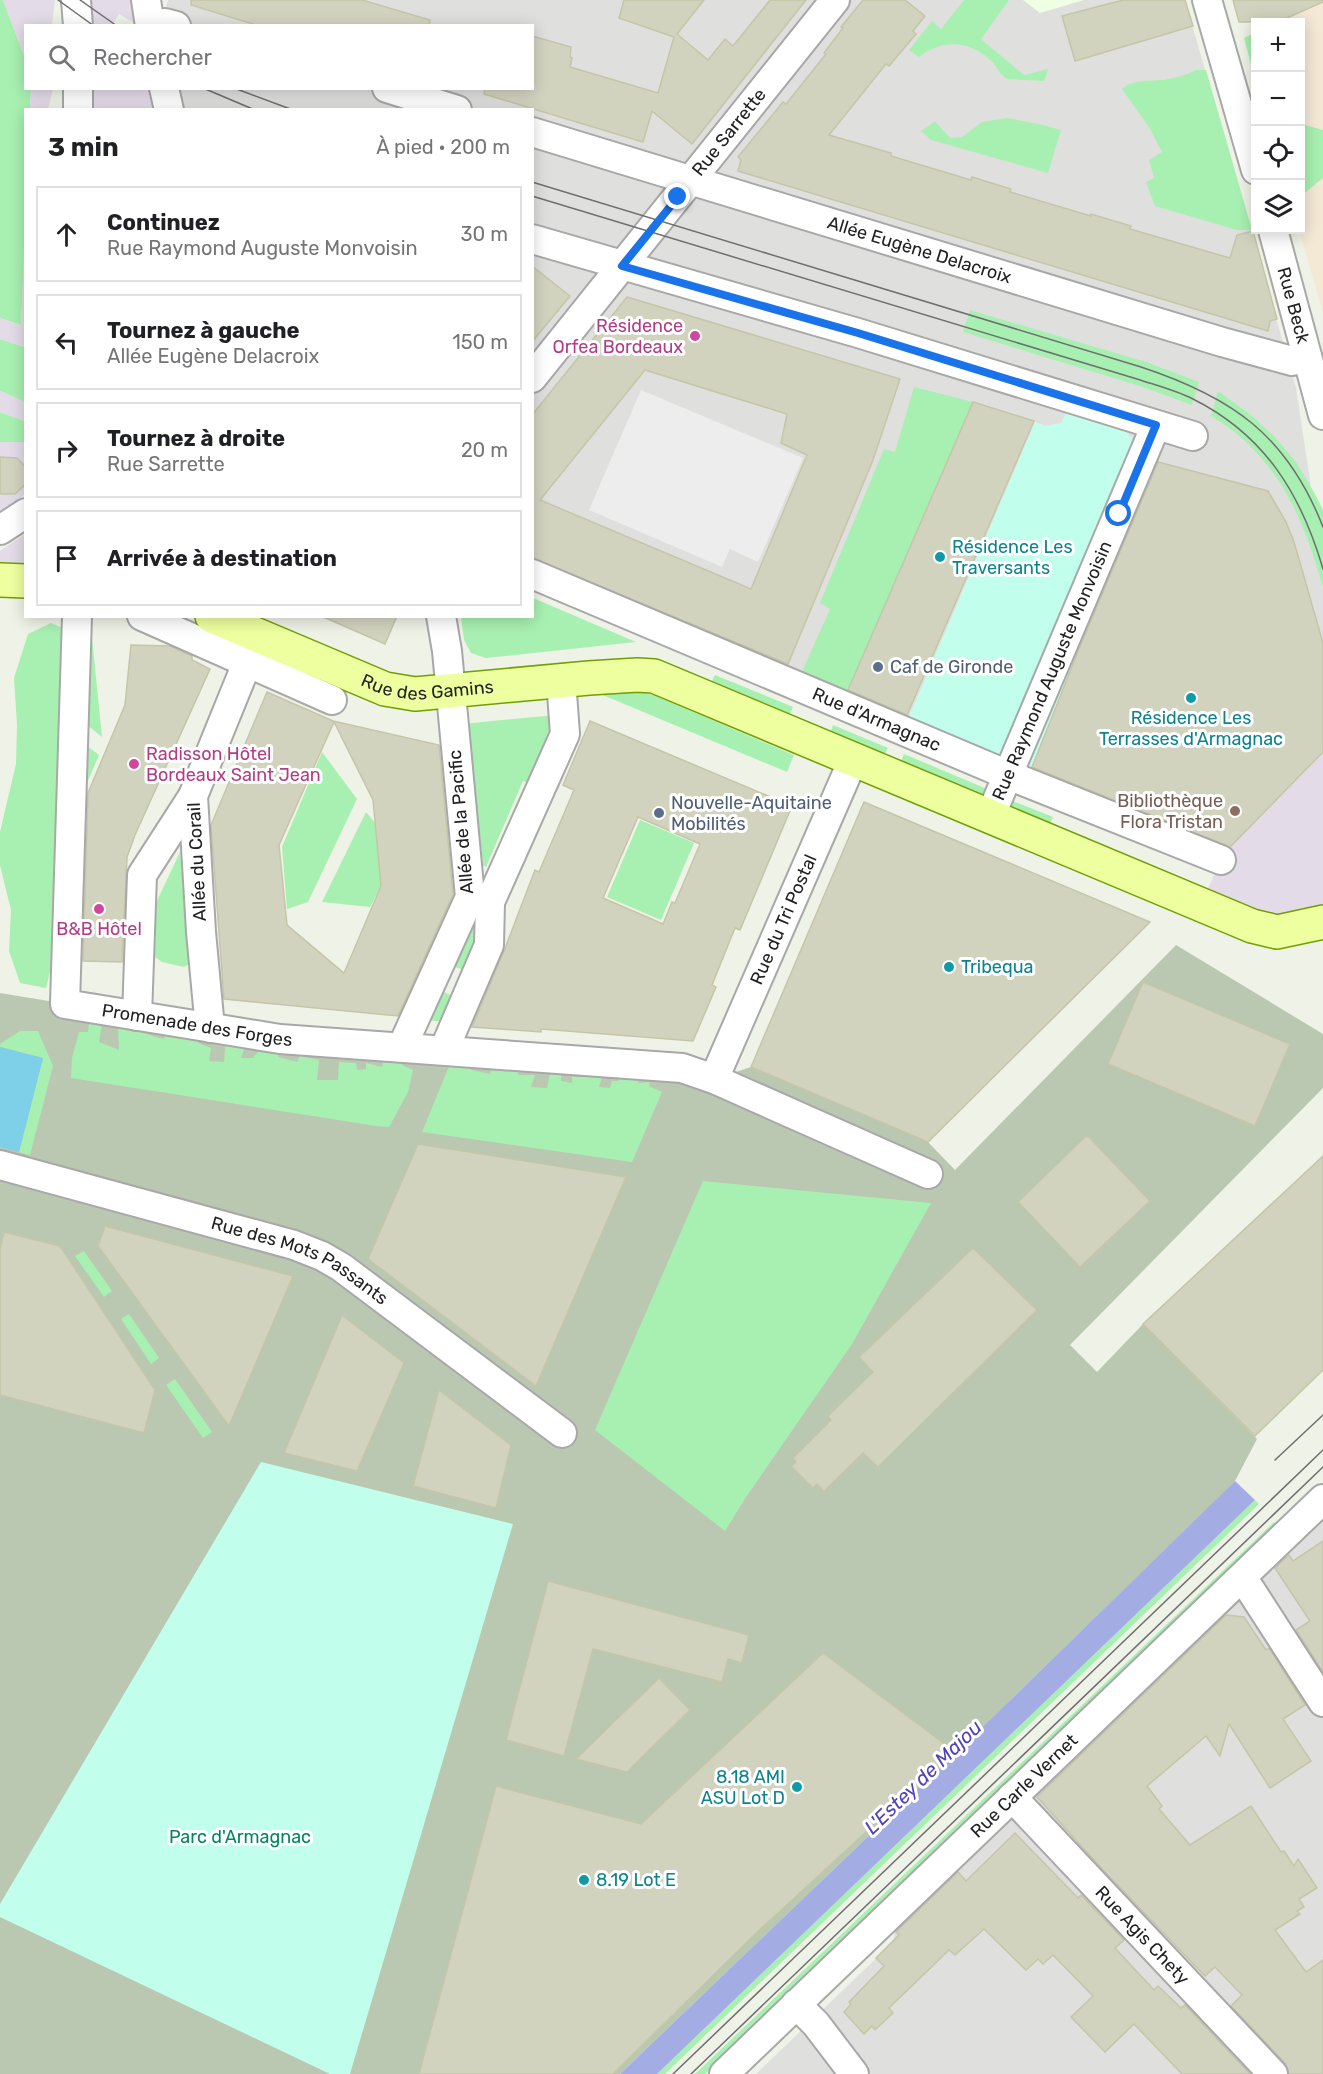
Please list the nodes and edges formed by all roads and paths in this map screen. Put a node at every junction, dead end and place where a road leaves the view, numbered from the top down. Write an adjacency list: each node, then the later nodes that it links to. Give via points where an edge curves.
1 (76, 0): 5 (street)
2 (146, 0): 6 (street)
3 (836, 0): 15 (street, Rue Sarrette)
4 (1207, 0): 14 (street)
5 (78, 24)
6 (151, 24)
7 (78, 90): 10 (street)
8 (164, 90): 11 (street)
9 (393, 90): 12 (street)
10 (78, 108)
11 (169, 108)
12 (451, 108)
13 (534, 133): 15 (street, Allée Eugène Delacroix)
14 (1251, 153)
15 (692, 180): 18 (street, Rue Sarrette); 19 (street, Allée Eugène Delacroix, via 1222,342 1292,361)
16 (1274, 234): 19 (street, Rue Beck)
17 (534, 240): 18 (street)
18 (622, 266): 20 (street, Rue Sarrette); 22 (street, via 858,333)
19 (1307, 357): 21 (street, Rue Beck)
20 (534, 376)
21 (1323, 415)
22 (1156, 425): 23 (street); 38 (street, Rue Raymond Auguste Monvoisin)
23 (1193, 436)
24 (24, 514): 25 (street)
25 (0, 530)
26 (534, 575): 38 (street, Rue d'Armagnac)
27 (0, 580): 28 (main road)
28 (24, 581)
29 (77, 618): 44 (street, Promenade des Forges, via 65,1004)
30 (149, 618): 33 (street)
31 (214, 618): 33 (main road, Rue des Gamins)
32 (441, 618): 35 (street, Allée de la Pacific)
33 (252, 649): 35 (main road, Rue des Gamins, via 386,689 415,694); 36 (street); 39 (street, Allée du Corail)
34 (561, 680): 35 (main road, Rue des Gamins); 37 (main road, Rue des Gamins, via 654,676); 42 (street, via 566,734)
35 (450, 691): 42 (street, Allée de la Pacific)
36 (332, 700)
37 (853, 760): 40 (main road); 48 (street, Rue du Tri Postal)
38 (1008, 775): 40 (street, Rue Raymond Auguste Monvoisin); 41 (street, Rue d'Armagnac)
39 (193, 796): 44 (street, via 142,875); 45 (street, Allée du Corail)
40 (990, 818): 43 (main road, via 1252,926 1277,932)
41 (1221, 860)
42 (480, 900): 46 (street, Allée de la Pacific); 47 (street, via 489,945)
43 (1323, 922)
44 (137, 1016): 45 (street, Promenade des Forges)
45 (210, 1028): 46 (street, Promenade des Forges, via 280,1039)
46 (402, 1047): 47 (street, Promenade des Forges)
47 (444, 1050): 48 (street, Promenade des Forges, via 682,1068)
48 (714, 1079): 50 (street, Promenade des Forges)
49 (0, 1165): 51 (street, Rue des Mots Passants, via 322,1256)
50 (928, 1174)
51 (562, 1433)
52 (1323, 1499): 53 (street, Rue Carle Vernet)
53 (1241, 1579): 54 (street); 55 (street, Rue Carle Vernet)
54 (1323, 1702)
55 (1012, 1797): 56 (street, Rue Carle Vernet); 59 (street, Rue Agis Chety)
56 (796, 2004): 57 (street, Rue Carle Vernet); 58 (street)
57 (724, 2074)
58 (854, 2074)
59 (1273, 2074)

